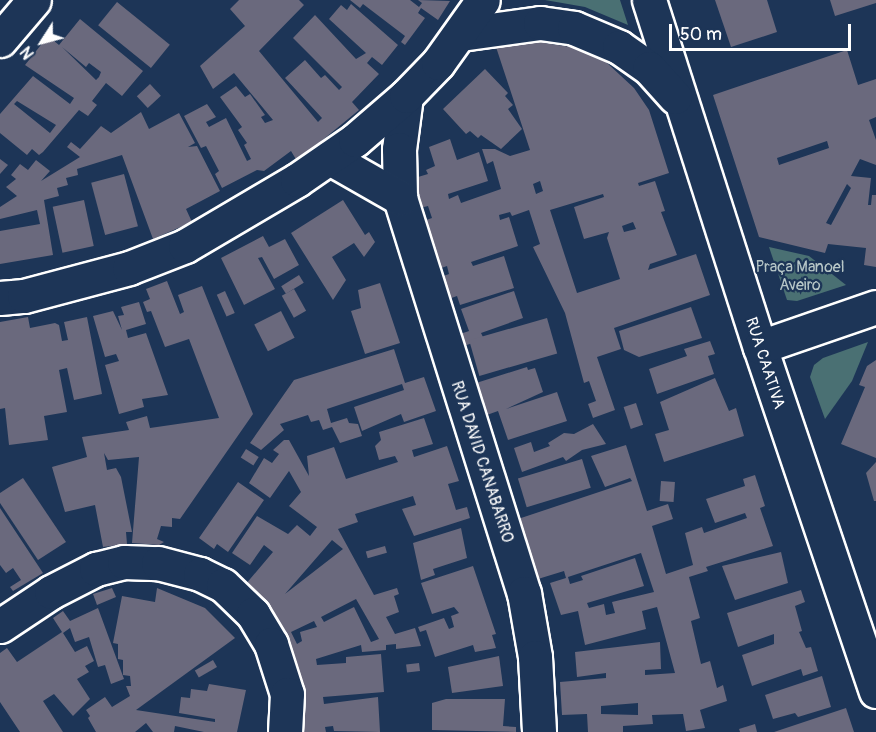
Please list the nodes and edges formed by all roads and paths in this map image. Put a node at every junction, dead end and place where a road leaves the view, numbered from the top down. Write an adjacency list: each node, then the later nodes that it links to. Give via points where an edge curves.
1 (34, 0): 5 (street)
2 (483, 0): 4 (street)
3 (649, 0): 7 (street, RUA CAATIVA)
4 (461, 34): 6 (street); 7 (street, via 540,23 574,28 619,47 649,68)
5 (0, 40)
6 (406, 96): 8 (street); 9 (street, RUA DAVID CANABARRO, via 399,149)
7 (681, 102): 12 (street, RUA CAATIVA)
8 (330, 158): 9 (street); 10 (street, via 185,246 77,283)
9 (400, 198): 16 (street, RUA DAVID CANABARRO, via 524,593 535,657)
10 (0, 298)
11 (876, 307): 12 (street)
12 (760, 347): 14 (street, RUA CAATIVA)
13 (0, 626): 15 (street, via 51,592 96,569 124,562 158,563 200,574 222,585 253,614 281,668 287,694)
14 (876, 691)
15 (285, 732)
16 (539, 732)

